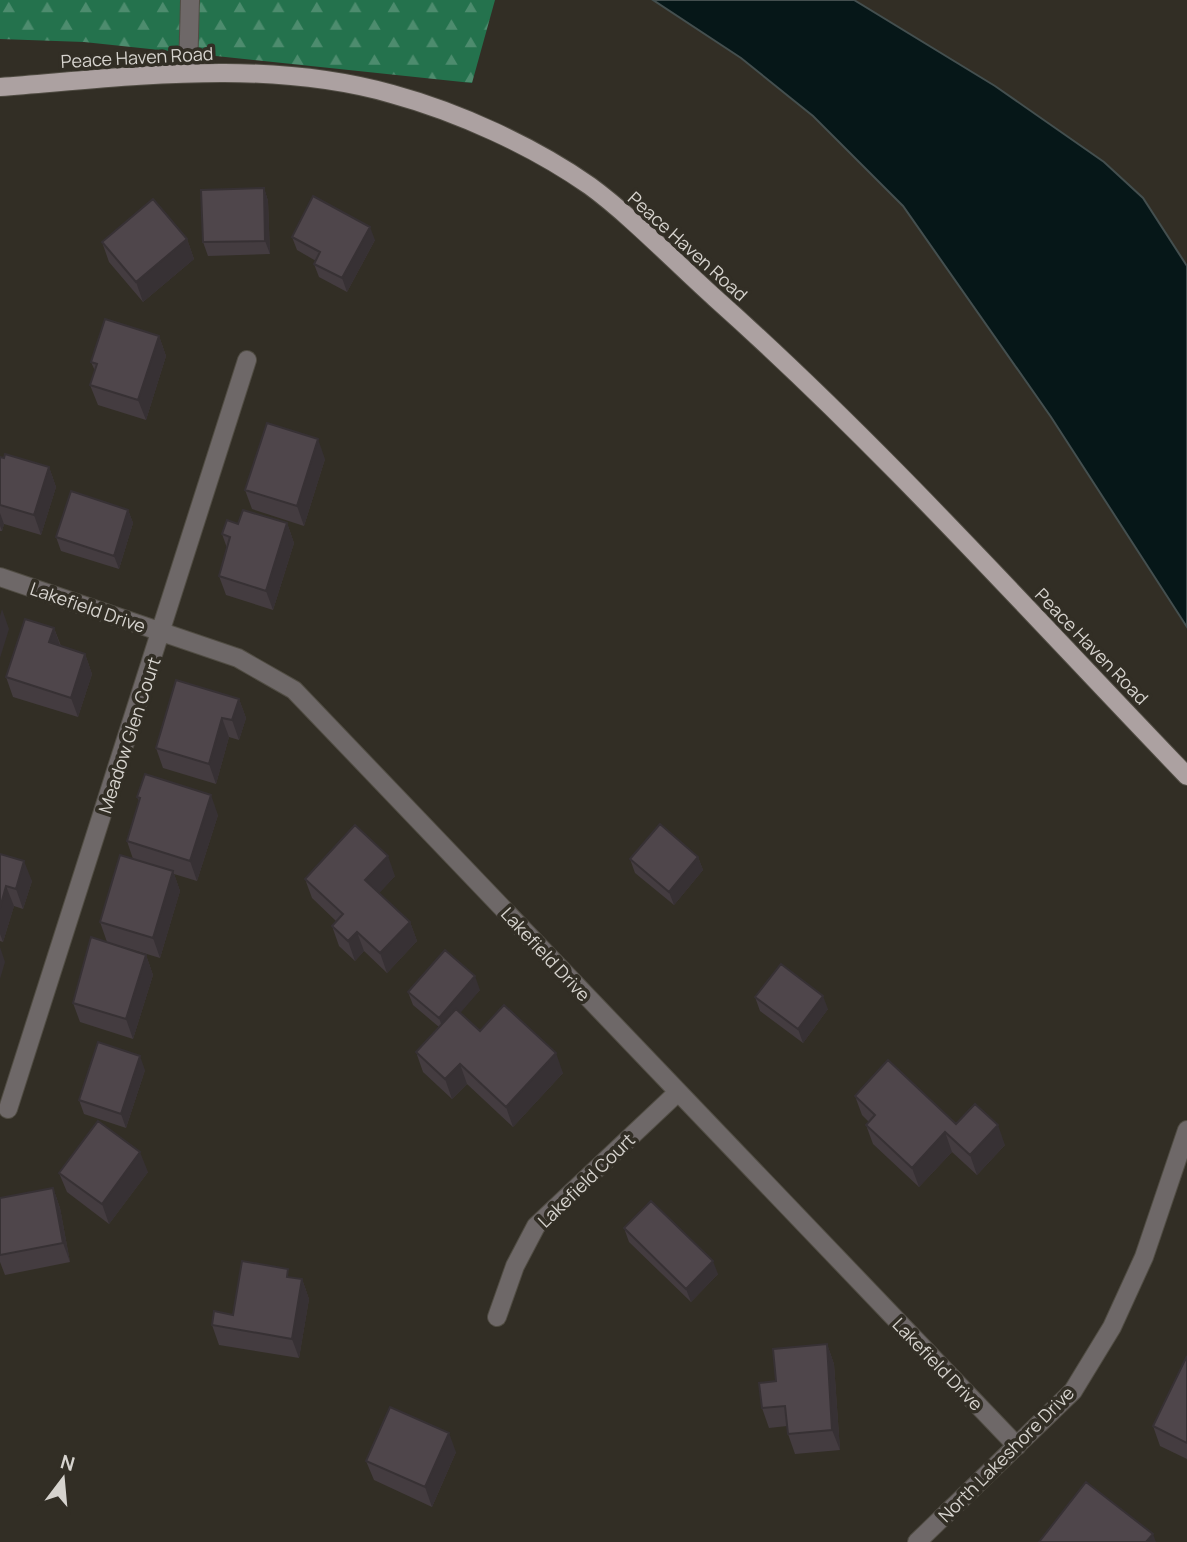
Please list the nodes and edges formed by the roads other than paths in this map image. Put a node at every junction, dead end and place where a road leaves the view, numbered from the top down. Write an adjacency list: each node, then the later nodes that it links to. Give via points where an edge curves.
1 (190, 0): 2 (street)
2 (188, 72): 3 (main road, Peace Haven Road); 7 (main road, Peace Haven Road, via 296,75 388,93 445,110 498,134 590,187 811,384)
3 (0, 87)
4 (247, 360): 6 (street, Meadow Glen Court)
5 (0, 578): 6 (street, Lakefield Drive)
6 (162, 632): 8 (street, Lakefield Drive, via 238,658 294,690); 9 (street, Meadow Glen Court)
7 (1187, 776)
8 (677, 1093): 11 (street, Lakefield Court, via 536,1226 515,1266); 12 (street, Lakefield Drive)
9 (8, 1109)
10 (1187, 1130): 12 (street, North Lakeshore Drive, via 1143,1256 1112,1327 1073,1391)
11 (497, 1317)
12 (1017, 1446): 13 (street, North Lakeshore Drive)
13 (917, 1542)

